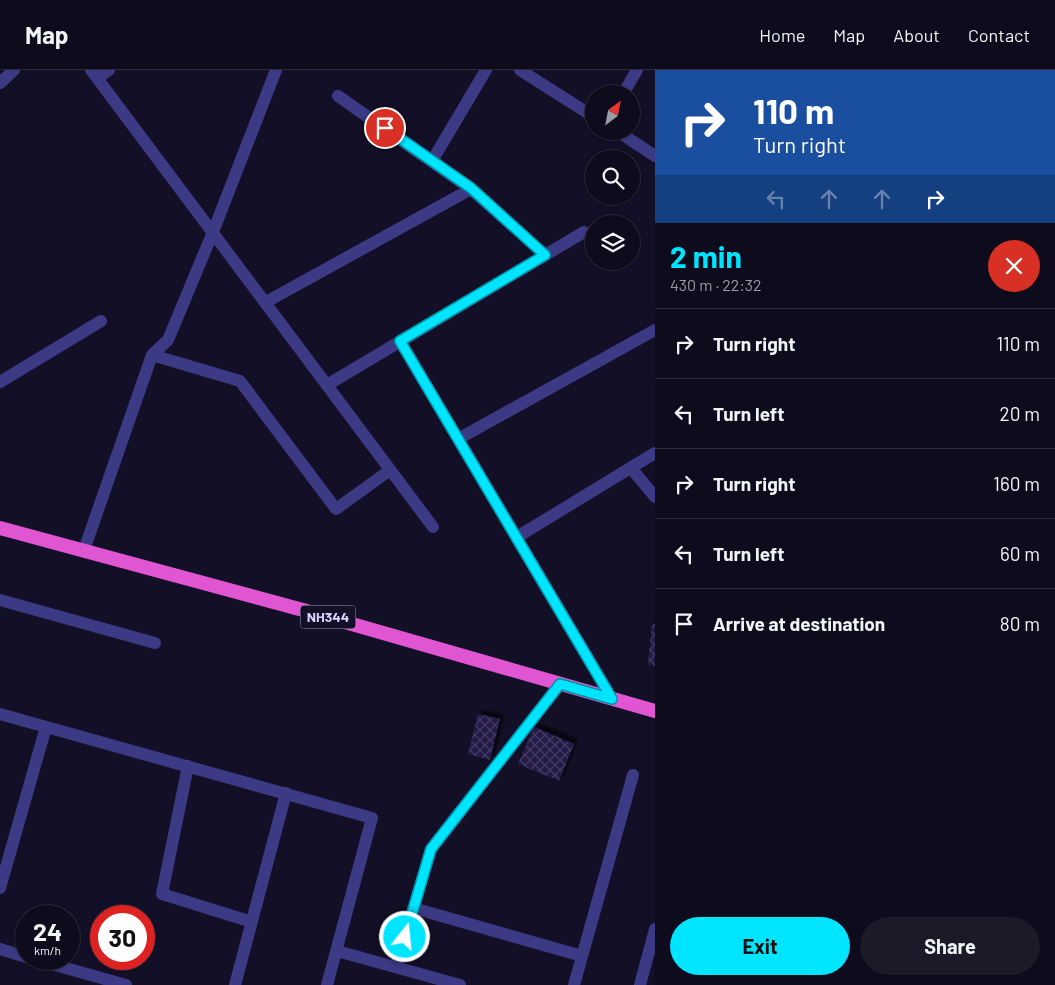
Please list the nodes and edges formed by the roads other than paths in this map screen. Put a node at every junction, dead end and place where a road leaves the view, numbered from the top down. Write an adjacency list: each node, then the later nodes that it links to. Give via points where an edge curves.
1 (14, 70): 8 (street)
2 (109, 70): 7 (street)
3 (276, 70): 16 (street)
4 (486, 70): 14 (street)
5 (520, 70): 11 (street)
6 (637, 70): 9 (street)
7 (94, 74): 16 (street)
8 (0, 83)
9 (628, 85)
10 (338, 96): 14 (street)
11 (585, 111)
12 (630, 140): 13 (street)
13 (655, 156)
14 (432, 161): 15 (street)
15 (471, 188): 18 (street); 19 (street)
16 (213, 232): 19 (street); 23 (street, via 168,340)
17 (584, 232): 18 (street)
18 (545, 255): 22 (street)
19 (266, 302): 25 (street)
20 (101, 321): 24 (street)
21 (655, 330): 26 (street)
22 (400, 341): 25 (street); 26 (street)
23 (152, 355): 29 (street, via 240,381 336,509); 34 (street)
24 (0, 382)
25 (327, 385): 29 (street)
26 (458, 439): 33 (street)
27 (655, 453): 28 (street)
28 (631, 468): 30 (street); 33 (street)
29 (390, 470): 31 (street)
30 (655, 496)
31 (433, 527)
32 (0, 528): 34 (highway, NH344)
33 (517, 538): 38 (street)
34 (84, 550): 37 (highway, NH344)
35 (0, 600): 36 (street)
36 (154, 644)
37 (560, 684): 38 (highway, NH344); 46 (street, via 431,849)
38 (612, 699): 39 (highway, NH344)
39 (655, 711)
40 (0, 714): 41 (street)
41 (46, 727): 42 (street); 45 (street)
42 (188, 766): 44 (street); 47 (street, via 162,894)
43 (633, 774): 52 (street)
44 (286, 794): 47 (street); 50 (street, via 372,818)
45 (0, 888)
46 (414, 908): 52 (street); 53 (street)
47 (252, 922): 57 (street)
48 (655, 929): 61 (street)
49 (0, 949): 51 (street)
50 (337, 951): 53 (street); 58 (street)
51 (15, 954)
52 (582, 956): 60 (street)
53 (396, 967): 59 (street)
54 (65, 970): 55 (street)
55 (93, 980): 56 (street)
56 (126, 985)
57 (235, 985)
58 (328, 985)
59 (460, 985)
60 (574, 985)
61 (640, 985)

